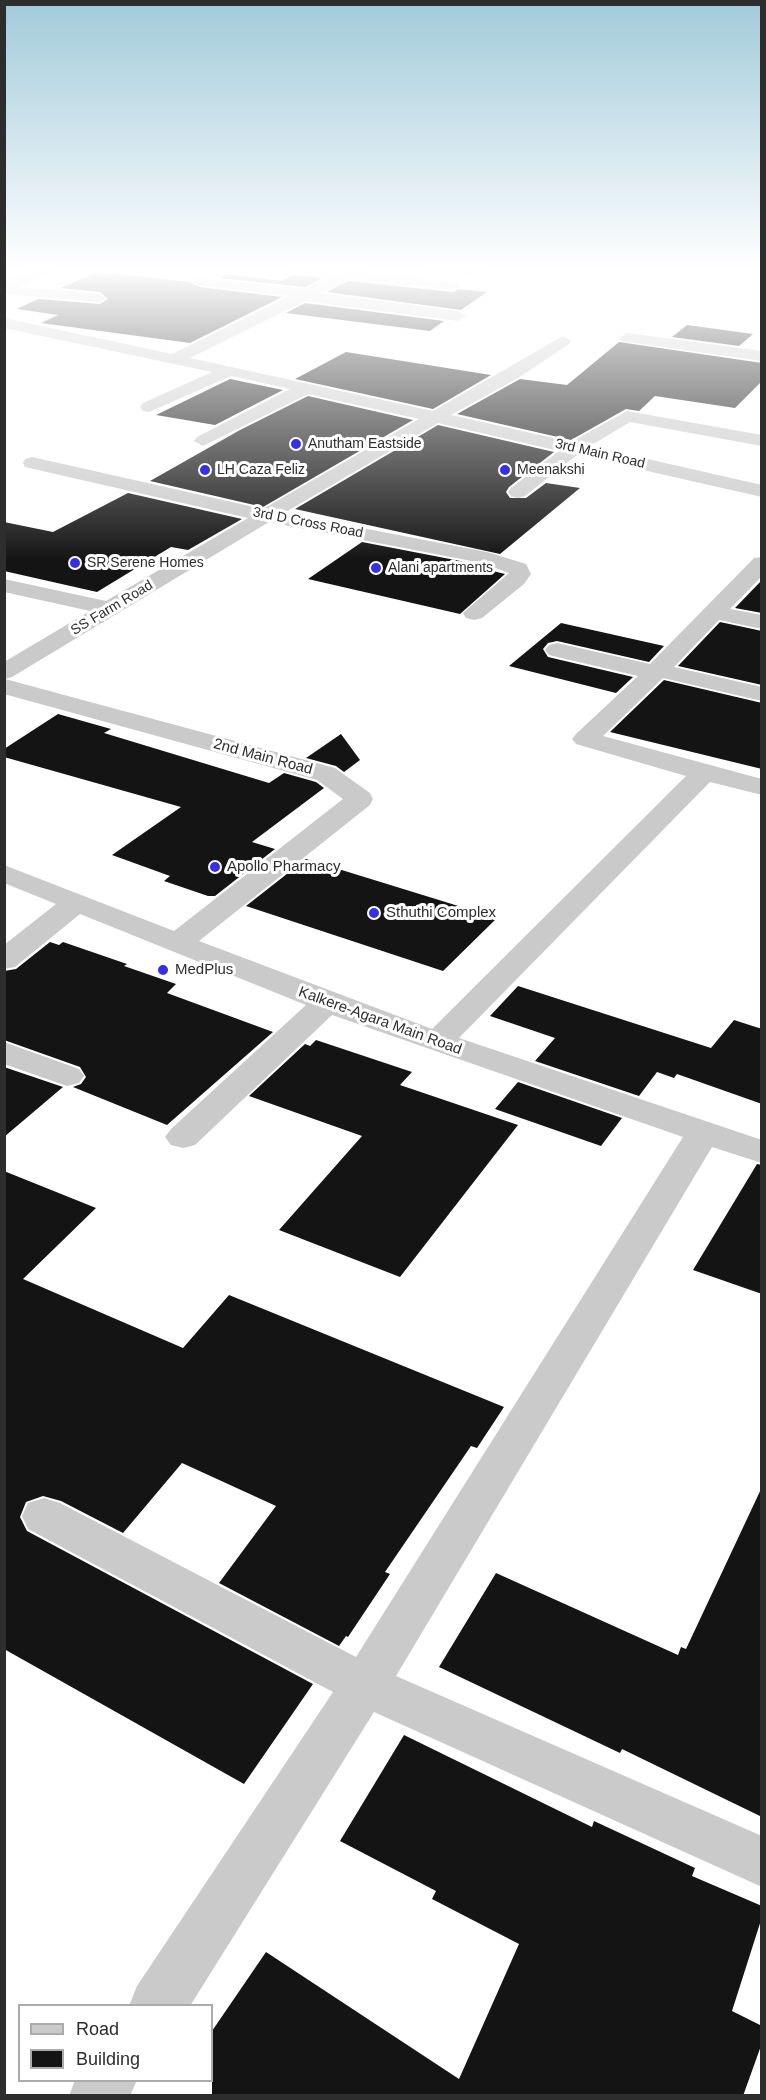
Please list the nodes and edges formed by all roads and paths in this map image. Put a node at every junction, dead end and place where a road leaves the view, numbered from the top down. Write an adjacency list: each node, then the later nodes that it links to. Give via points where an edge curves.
1 (198, 365): 3 (street, 3rd Main Road)
2 (524, 365): 6 (street, SS Farm Road)
3 (229, 371): 4 (street, 3rd Main Road); 5 (street)
4 (306, 388): 6 (street, 3rd Main Road); 7 (street)
5 (149, 406)
6 (438, 418): 9 (street, 3rd Main Road); 13 (street, SS Farm Road)
7 (204, 441)
8 (762, 441): 9 (street, via 627,416)
9 (574, 448): 11 (street, 3rd Main Road); 12 (street)
10 (32, 463): 13 (street, 3rd D Cross Road)
11 (762, 491)
12 (518, 492)
13 (267, 516): 16 (street, SS Farm Road); 18 (street, 3rd D Cross Road, via 487,558 518,568 520,574 516,579)
14 (762, 562): 17 (street)
15 (4, 585): 16 (street)
16 (110, 609): 22 (street, SS Farm Road)
17 (713, 612): 19 (street); 21 (street)
18 (474, 613)
19 (762, 622)
20 (558, 651): 21 (street)
21 (656, 671): 24 (street); 25 (street, via 585,739)
22 (4, 672)
23 (4, 686): 29 (street, 2nd Main Road, via 326,774 360,799)
24 (762, 694)
25 (704, 773): 26 (street); 32 (street)
26 (762, 788)
27 (4, 873): 28 (street, Kalkere-Agara Main Road)
28 (76, 903): 29 (street, Kalkere-Agara Main Road); 30 (street)
29 (178, 943): 31 (street, Kalkere-Agara Main Road)
30 (4, 960)
31 (327, 1002): 32 (street, Kalkere-Agara Main Road); 36 (street)
32 (437, 1042): 35 (street, Kalkere-Agara Main Road)
33 (4, 1053): 34 (street)
34 (67, 1076)
35 (703, 1133): 37 (street, Kalkere-Agara Main Road); 39 (street)
36 (183, 1137)
37 (762, 1152)
38 (44, 1516): 39 (street)
39 (365, 1685): 40 (street); 41 (street)
40 (762, 1862)
41 (158, 2004)
42 (107, 2082): 43 (street)
43 (98, 2096)

